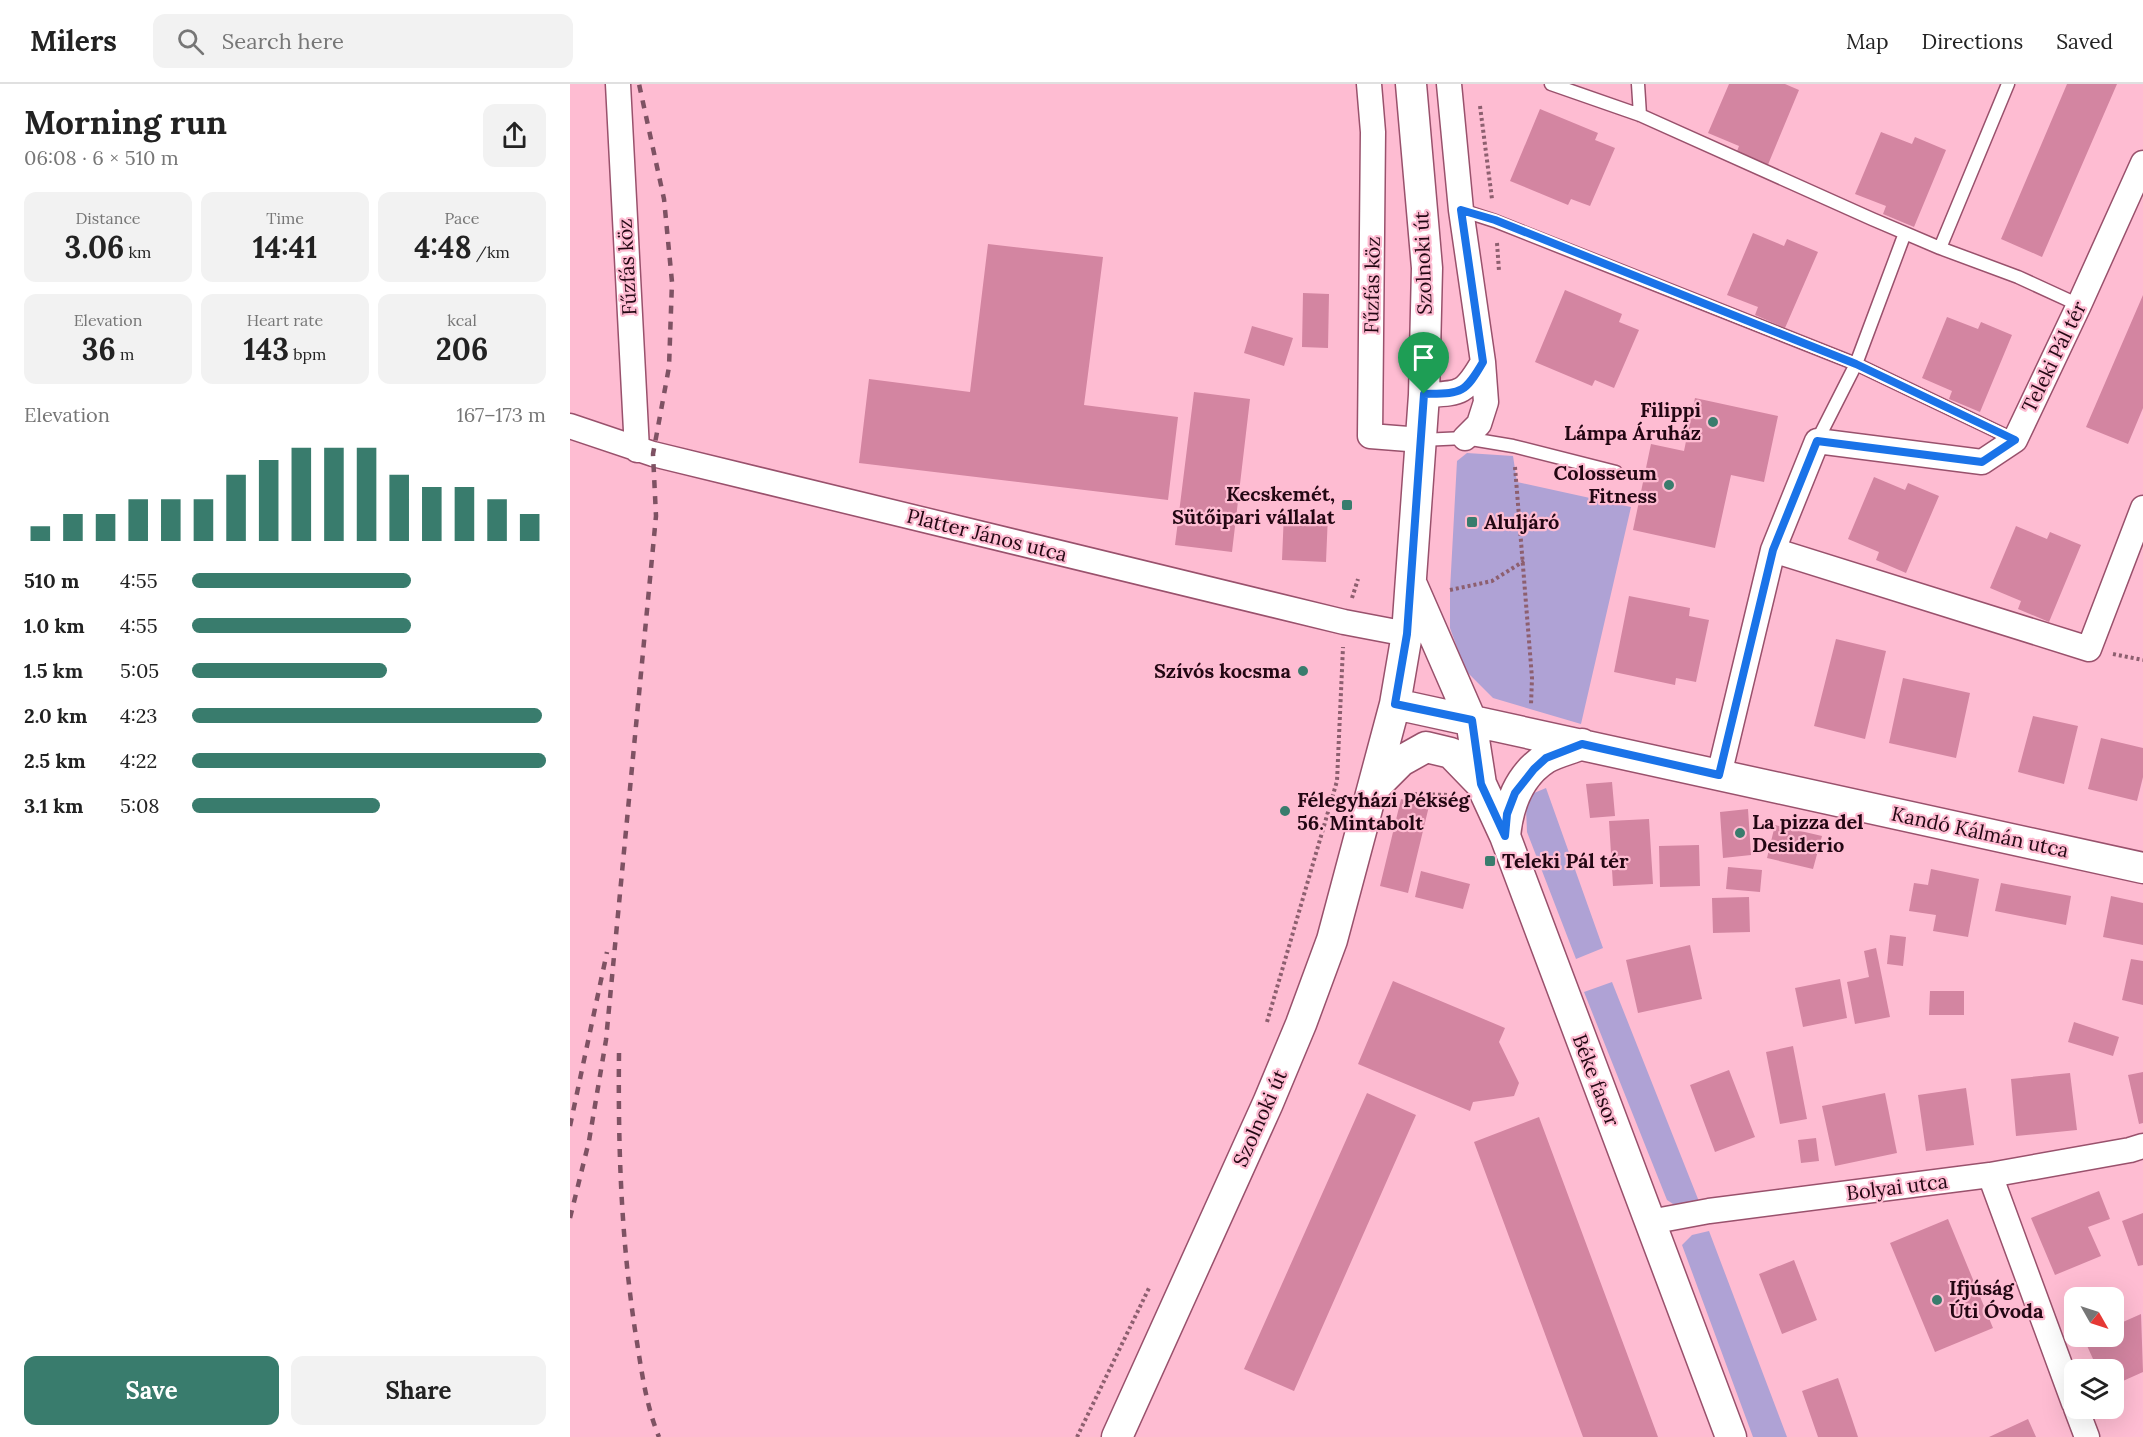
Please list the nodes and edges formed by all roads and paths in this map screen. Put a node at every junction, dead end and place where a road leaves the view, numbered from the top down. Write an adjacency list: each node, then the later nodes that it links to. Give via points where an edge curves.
1 (618, 84): 23 (street, Fűzfás köz)
2 (1369, 84): 19 (street, Fűzfás köz, via 1373,132 1370,435)
3 (1411, 84): 16 (street, Szolnoki út, via 1427,268)
4 (1449, 84): 10 (street)
5 (1551, 84): 8 (lane)
6 (1638, 84): 8 (lane)
7 (2007, 84): 12 (lane)
8 (1640, 115): 11 (lane)
9 (2143, 163): 13 (street, Teleki Pál tér)
10 (1461, 210): 14 (street); 15 (lane, via 1495,220)
11 (1905, 233): 12 (lane); 15 (lane)
12 (1940, 248): 13 (lane)
13 (2079, 305): 20 (street, Teleki Pál tér)
14 (1483, 362): 16 (street, via 1473,381 1458,393); 18 (street, via 1486,402 1479,424)
15 (1856, 364): 20 (lane); 21 (lane)
16 (1424, 394): 19 (street, Szolnoki út)
17 (570, 426): 23 (street, Platter János utca)
18 (1465, 438): 19 (lane); 22 (lane)
19 (1421, 440): 29 (street, Szolnoki út)
20 (2015, 440): 21 (street, via 1982,462)
21 (1817, 441): 26 (street)
22 (1513, 446): 24 (lane); 27 (path)
23 (637, 450): 31 (street, Platter János utca)
24 (1616, 472)
25 (2143, 508): 26 (street, via 2089,649)
26 (1773, 550): 38 (street)
27 (1524, 561): 30 (path, via 1492,581); 34 (path)
28 (1358, 579): 31 (path)
29 (1412, 585): 32 (street, Szolnoki út); 35 (street, Szolnoki út)
30 (1450, 590)
31 (1344, 622): 32 (street, Platter János utca); 44 (path, via 1337,782)
32 (1407, 634): 33 (street, Szolnoki út)
33 (1395, 704): 35 (street, Kandó Kálmán utca); 40 (street, Szolnoki út)
34 (1531, 710)
35 (1472, 720): 36 (street, Kandó Kálmán utca); 37 (street); 39 (street, Béke fasor)
36 (1582, 744): 38 (street, Kandó Kálmán utca); 42 (street, via 1546,758 1534,769 1515,793 1507,814)
37 (1426, 747): 39 (street, via 1451,753); 40 (street, via 1401,761)
38 (1719, 775): 43 (street, Kandó Kálmán utca)
39 (1481, 784): 42 (street, Béke fasor)
40 (1385, 791): 41 (path); 50 (street, Szolnoki út, via 1301,1024)
41 (1454, 795)
42 (1505, 836): 47 (street, Béke fasor)
43 (2143, 868)
44 (1267, 1023)
45 (2143, 1146): 46 (street, Bolyai utca)
46 (1990, 1175): 47 (street, Bolyai utca); 48 (street)
47 (1650, 1222): 51 (street, Béke fasor)
48 (2064, 1376)
49 (2080, 1419): 52 (street)
50 (1117, 1437)
51 (1731, 1437)
52 (2087, 1437)

